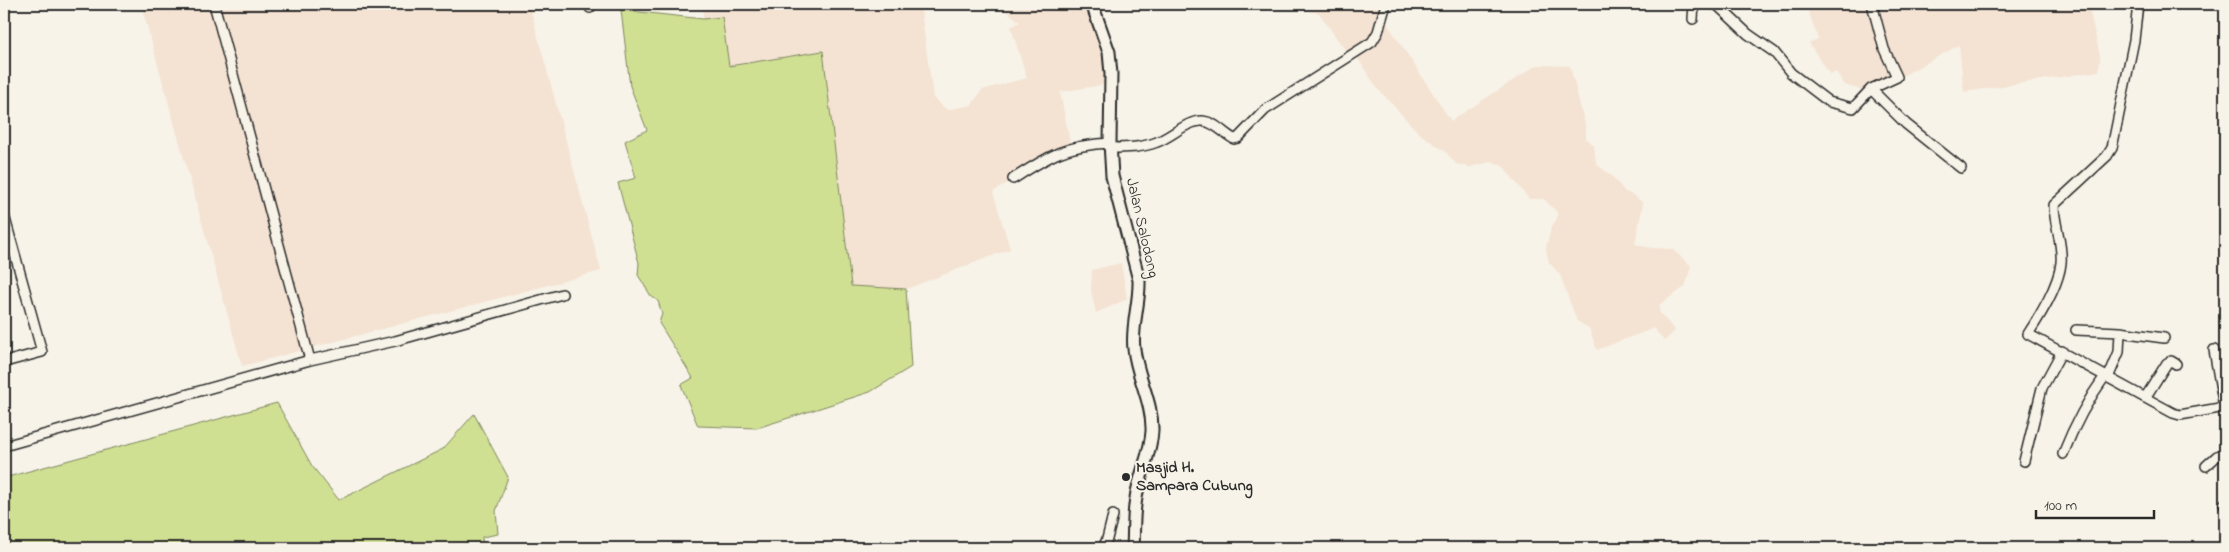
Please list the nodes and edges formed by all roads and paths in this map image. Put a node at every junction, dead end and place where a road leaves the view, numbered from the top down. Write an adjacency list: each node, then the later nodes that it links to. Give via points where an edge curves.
1 (214, 4): 21 (street)
2 (1092, 4): 10 (street, Jalan Salodong, via 1109,52)
3 (1386, 4): 10 (street, via 1372,42 1265,110 1238,138 1234,139 1201,120 1156,143 1134,148)
4 (1694, 4): 8 (street)
5 (1716, 4): 9 (street, via 1748,34 1774,52 1786,69 1829,102 1856,108)
6 (1872, 4): 9 (street, via 1884,49 1897,77)
7 (2138, 4): 19 (street, via 2112,148 2054,205 2061,263 2059,274 2028,334)
8 (1693, 19)
9 (1871, 89): 11 (street, via 1906,124)
10 (1110, 146): 12 (street, via 1072,147 1048,157); 33 (street, Jalan Salodong, via 1112,176 1139,280 1134,350 1152,429 1136,498)
11 (1961, 168)
12 (1013, 179)
13 (4, 215): 20 (street, via 42,352)
14 (562, 294): 21 (street, via 395,342)
15 (2076, 330): 16 (street)
16 (2120, 332): 17 (street); 23 (street, via 2119,352)
17 (2164, 338)
18 (2214, 350): 25 (street)
19 (2062, 351): 23 (street); 29 (street, via 2042,388)
20 (4, 359)
21 (310, 360): 26 (street)
22 (2176, 364): 24 (street, via 2171,361 2167,364)
23 (2107, 377): 24 (street); 28 (street, via 2090,398)
24 (2145, 398): 25 (street, via 2180,415)
25 (2225, 407)
26 (4, 446)
27 (2225, 453): 30 (street)
28 (2063, 454)
29 (2024, 461)
30 (2206, 466)
31 (1113, 515): 32 (street)
32 (1103, 548)
33 (1133, 548)

